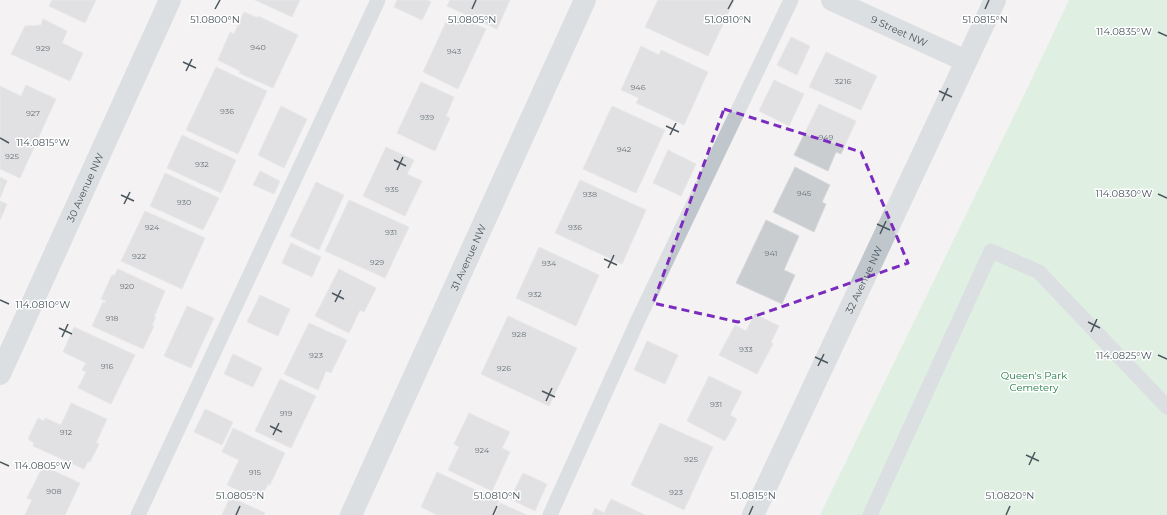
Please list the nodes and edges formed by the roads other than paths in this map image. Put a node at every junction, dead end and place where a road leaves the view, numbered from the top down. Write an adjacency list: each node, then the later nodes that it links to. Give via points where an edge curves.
1 (170, 0): 8 (street, 30 Avenue NW)
2 (378, 0): 10 (lane)
3 (585, 0): 11 (street, 31 Avenue NW)
4 (791, 0): 12 (lane, via 638,320)
5 (832, 0): 7 (street, 9 Street NW)
6 (995, 0): 7 (street, 32 Avenue NW)
7 (966, 61): 13 (street, 32 Avenue NW)
8 (0, 374)
9 (1167, 407): 14 (lane, via 1039,272 991,251)
10 (138, 515)
11 (351, 515)
12 (550, 515)
13 (753, 515)
14 (870, 515)

